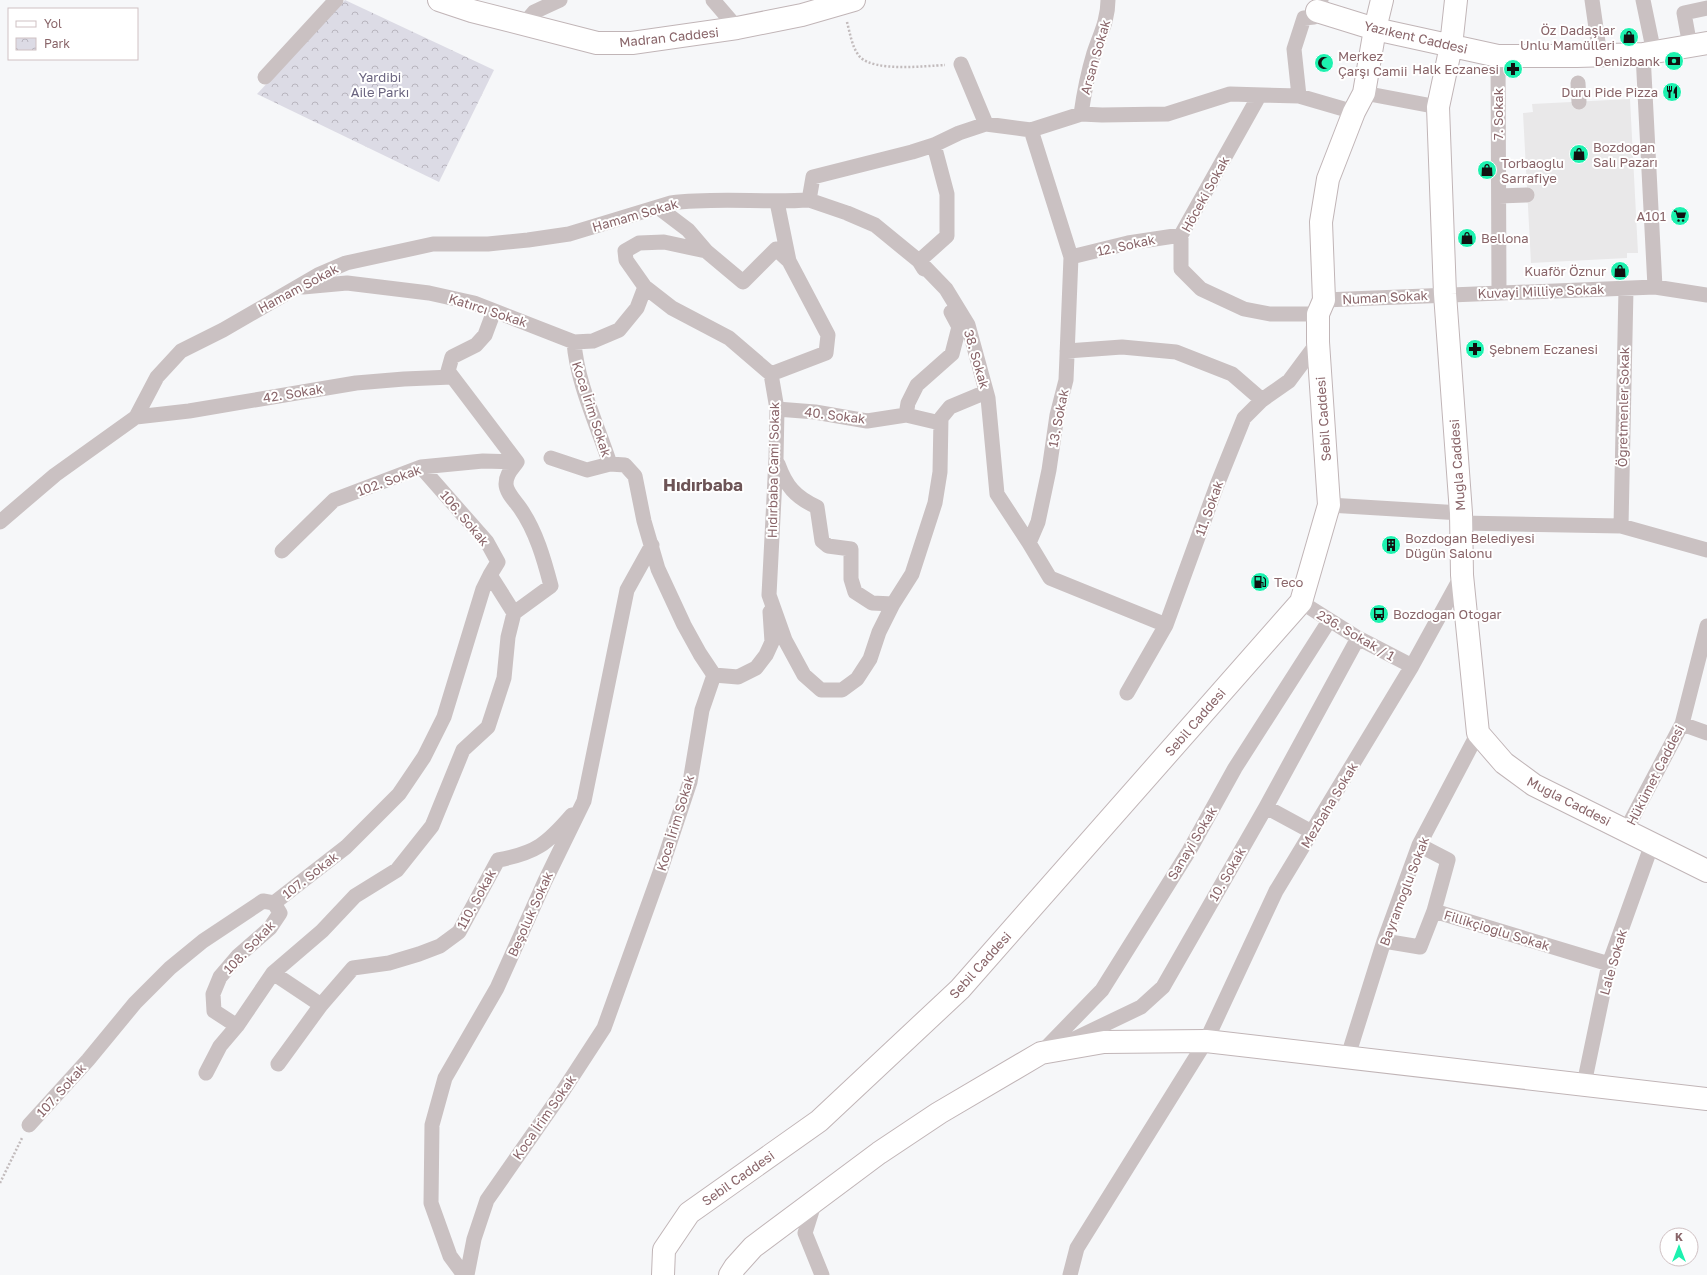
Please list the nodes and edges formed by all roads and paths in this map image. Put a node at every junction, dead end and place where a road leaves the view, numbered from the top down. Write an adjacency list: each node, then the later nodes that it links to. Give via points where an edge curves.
1 (336, 0): 22 (street)
2 (439, 0): 13 (street, Madran Caddesi)
3 (560, 0): 13 (street, via 534,12)
4 (713, 0): 14 (street)
5 (1108, 0): 30 (street, Arsan Sokak, via 1104,30 1094,52 1086,81)
6 (1382, 0): 15 (street, Sebil Caddesi)
7 (1456, 0): 17 (street, Muğla Caddesi)
8 (1592, 0): 20 (street)
9 (1642, 0): 18 (street)
10 (849, 2): 14 (street, Madran Caddesi); 21 (path, via 852,43 860,57 873,65)
11 (1319, 5): 15 (street, Yazıkent Caddesi); 26 (street, via 1314,17 1304,18 1294,49)
12 (1707, 8): 16 (street, via 1684,13)
13 (523, 25): 14 (street, Madran Caddesi, via 597,43 632,43)
14 (737, 28)
15 (1375, 29): 17 (street, Yazıkent Caddesi); 24 (street, Sebil Caddesi)
16 (1699, 45): 18 (street, Yazıkent Caddesi)
17 (1451, 46): 19 (street, Yazıkent Caddesi); 28 (street, Muğla Caddesi)
18 (1648, 53): 20 (street, Yazıkent Caddesi); 46 (street)
19 (1498, 56): 20 (street, Yazıkent Caddesi); 35 (street, 7. Sokak)
20 (1600, 56)
21 (961, 64): 31 (street)
22 (265, 77)
23 (1578, 83): 27 (street)
24 (1364, 93): 28 (street); 29 (street, Sebil Caddesi)
25 (1259, 96): 26 (street); 30 (street, via 1230,94 1167,114); 39 (street, Höceki Sokak)
26 (1299, 96): 29 (street)
27 (1579, 102)
28 (1438, 107): 49 (street, Muğla Caddesi)
29 (1354, 112): 51 (street, Sebil Caddesi, via 1328,179 1321,222)
30 (1081, 114): 32 (street)
31 (986, 124): 32 (street); 33 (street, via 959,132)
32 (1031, 130): 41 (street, 13. Sokak)
33 (934, 144): 36 (street, via 813,177); 43 (street, via 947,194 947,236)
34 (1527, 195): 35 (street)
35 (1499, 196): 48 (street, 7. Sokak)
36 (809, 200): 37 (street, Hamam Sokak); 43 (street, 38. Sokak, via 875,225)
37 (777, 202): 38 (street, Hamam Sokak, via 686,201); 42 (street)
38 (659, 208): 40 (street, via 688,230); 44 (street, Hamam Sokak, via 569,234 488,244 433,244 384,254 346,263 318,275)
39 (1182, 235): 41 (street, 12. Sokak, via 1128,243); 51 (street, Höceki Sokak, via 1181,269 1201,288 1244,310 1270,314)
40 (706, 251): 42 (street, via 743,282 776,249); 45 (street, via 664,242 639,243 625,251 626,260)
41 (1071, 257): 55 (street, 13. Sokak)
42 (790, 261): 56 (street, via 828,335 826,353)
43 (919, 261): 58 (street, 38. Sokak, via 946,289 968,325); 61 (street, via 944,298 959,327 952,354 917,384 908,403)
44 (300, 287): 52 (street, Katırcı Sokak, via 347,283 389,288 429,293 474,303); 62 (street, Hamam Sokak, via 181,351 157,377)
45 (645, 287): 53 (street, Katırcı Sokak, via 637,308 619,330 593,341); 56 (street, via 672,308 729,338)
46 (1655, 287): 47 (street, Kuvayi Milliye Sokak); 50 (street, Kuvayi Milliye Sokak)
47 (1626, 288): 48 (street, Kuvayi Milliye Sokak); 72 (street, Ögretmenler Sokak)
48 (1499, 292): 49 (street, Kuvayi Milliye Sokak)
49 (1446, 294): 51 (street, Numan Sokak); 70 (street, Muğla Caddesi)
50 (1707, 295)
51 (1321, 307): 54 (street, Sebil Caddesi)
52 (494, 311): 53 (street, Katırcı Sokak); 57 (street, via 485,335 476,346 452,357 448,371)
53 (574, 342): 67 (street, Koca İrim Sokak, via 575,360)
54 (1318, 342): 59 (street, 11. Sokak, via 1289,381); 69 (street, Sebil Caddesi)
55 (1068, 351): 59 (street, via 1122,347 1176,352 1232,374); 73 (street, 13. Sokak, via 1066,380 1057,415 1049,470 1038,522)
56 (771, 374): 60 (street, Hıdırbaba Cami Sokak)
57 (452, 377): 62 (street, 42. Sokak, via 356,383 189,411); 66 (street)
58 (986, 392): 63 (street, via 950,407); 73 (street, 38. Sokak, via 997,494)
59 (1262, 400): 84 (street, 11. Sokak, via 1244,418 1216,485)
60 (777, 409): 61 (street, 40. Sokak, via 815,412 867,421); 65 (street, Hıdırbaba Cami Sokak)
61 (906, 415): 63 (street, 40. Sokak)
62 (136, 417): 71 (street, Hamam Sokak, via 55,475)
63 (940, 423): 81 (street, Hıdırbaba Cami Sokak, via 940,472 935,503 912,574)
64 (551, 458): 67 (street, via 587,470)
65 (776, 459): 79 (street, Hıdırbaba Cami Sokak); 81 (street, via 784,480 792,490 817,507 822,541 828,546 851,549 851,579 855,592 872,603)
66 (517, 462): 68 (street, 102. Sokak, via 483,461); 82 (street, via 508,474 506,485 530,524 544,559 551,586)
67 (610, 464): 74 (street, Koca İrim Sokak, via 625,465 635,476 644,521)
68 (421, 467): 76 (street, 102. Sokak, via 334,500); 77 (street, 106. Sokak, via 487,542 498,562)
69 (1329, 505): 70 (street); 80 (street, Sebil Caddesi)
70 (1461, 518): 72 (street); 78 (street, Muğla Caddesi)
71 (0, 522)
72 (1621, 526): 75 (street)
73 (1029, 543): 84 (street, via 1050,578)
74 (652, 545): 88 (street, Koca İrim Sokak, via 658,569 684,625); 93 (street, Beşoluk Sokak, via 627,590)
75 (1707, 550)
76 (282, 551)
77 (490, 575): 82 (street); 100 (street, 107. Sokak, via 480,597 444,717 424,756 399,794 346,847)
78 (1462, 575): 87 (street, Mezbaha Sokak); 91 (street, Muğla Caddesi)
79 (769, 595): 81 (street, Hıdırbaba Cami Sokak, via 785,640 804,675 820,690 842,690 857,679 870,659 879,632); 88 (street, via 772,642 766,655 756,668 738,677)
80 (1301, 602): 83 (street, 236. Sokak / 1); 119 (street, Sebil Caddesi, via 960,989 819,1121 689,1213 664,1250)
81 (893, 604)
82 (514, 613): 104 (street, via 508,637 504,678 488,727 463,750 432,826 397,870 355,896 322,931)
83 (1329, 621): 86 (street, 236. Sokak / 1); 108 (street, Sanayi Sokak, via 1235,768 1189,851 1102,990)
84 (1166, 625): 89 (street, 11. Sokak)
85 (1707, 626): 90 (street, Hükümet Caddesi)
86 (1358, 638): 87 (street, 236. Sokak / 1); 94 (street, 10. Sokak)
87 (1412, 666): 96 (street, Mezbaha Sokak)
88 (714, 675): 118 (street, Koca İrim Sokak, via 702,710 690,782 604,1028 487,1200 474,1239)
89 (1127, 693)
90 (1682, 724): 92 (street); 95 (street, Hükümet Caddesi)
91 (1478, 733): 95 (street, Muğla Caddesi, via 1504,763 1534,785); 98 (street, Bayramoğlu Sokak)
92 (1707, 733)
93 (584, 801): 105 (street, 110. Sokak, via 555,834 536,850 498,860 459,932 440,946 419,954 389,963 353,968); 117 (street, Beşoluk Sokak, via 497,988 445,1078 432,1125 431,1203 450,1256)
94 (1266, 807): 96 (street); 108 (street, 10. Sokak, via 1163,987 1141,1007)
95 (1626, 830): 97 (street, Muğla Caddesi)
96 (1312, 832): 107 (street, Mezbaha Sokak, via 1276,891)
97 (1652, 844): 99 (street, Muğla Caddesi); 103 (street, Lale Sokak)
98 (1419, 845): 101 (street, via 1448,860); 102 (street, Bayramoğlu Sokak)
99 (1707, 871)
100 (274, 903): 106 (street, 108. Sokak, via 280,913 270,928 238,956 220,977 213,994 214,1011); 114 (street, 107. Sokak, via 263,901 242,913 170,968 135,1003)
101 (1434, 911): 102 (street, Fillikçioğlu Sokak, via 1420,947); 103 (street, Fillikçioğlu Sokak)
102 (1384, 941): 109 (street, Bayramoğlu Sokak)
103 (1609, 964): 112 (street, Lale Sokak)
104 (273, 973): 105 (street); 106 (street)
105 (321, 1005): 110 (street, 110. Sokak)
106 (237, 1026): 111 (street, via 220,1046)
107 (1206, 1041): 108 (street, via 1104,1042); 109 (street); 122 (street, Mezbaha Sokak, via 1077,1248)
108 (1041, 1053): 116 (street, via 940,1113 879,1153)
109 (1348, 1056): 112 (street)
110 (278, 1064)
111 (206, 1073)
112 (1584, 1084): 113 (street)
113 (1707, 1099)
114 (29, 1125): 115 (path)
115 (0, 1183)
116 (815, 1201): 120 (street, via 753,1247); 121 (street, via 805,1233)
117 (464, 1275)
118 (467, 1275)
119 (662, 1275)
120 (730, 1275)
121 (822, 1275)
122 (1070, 1275)

